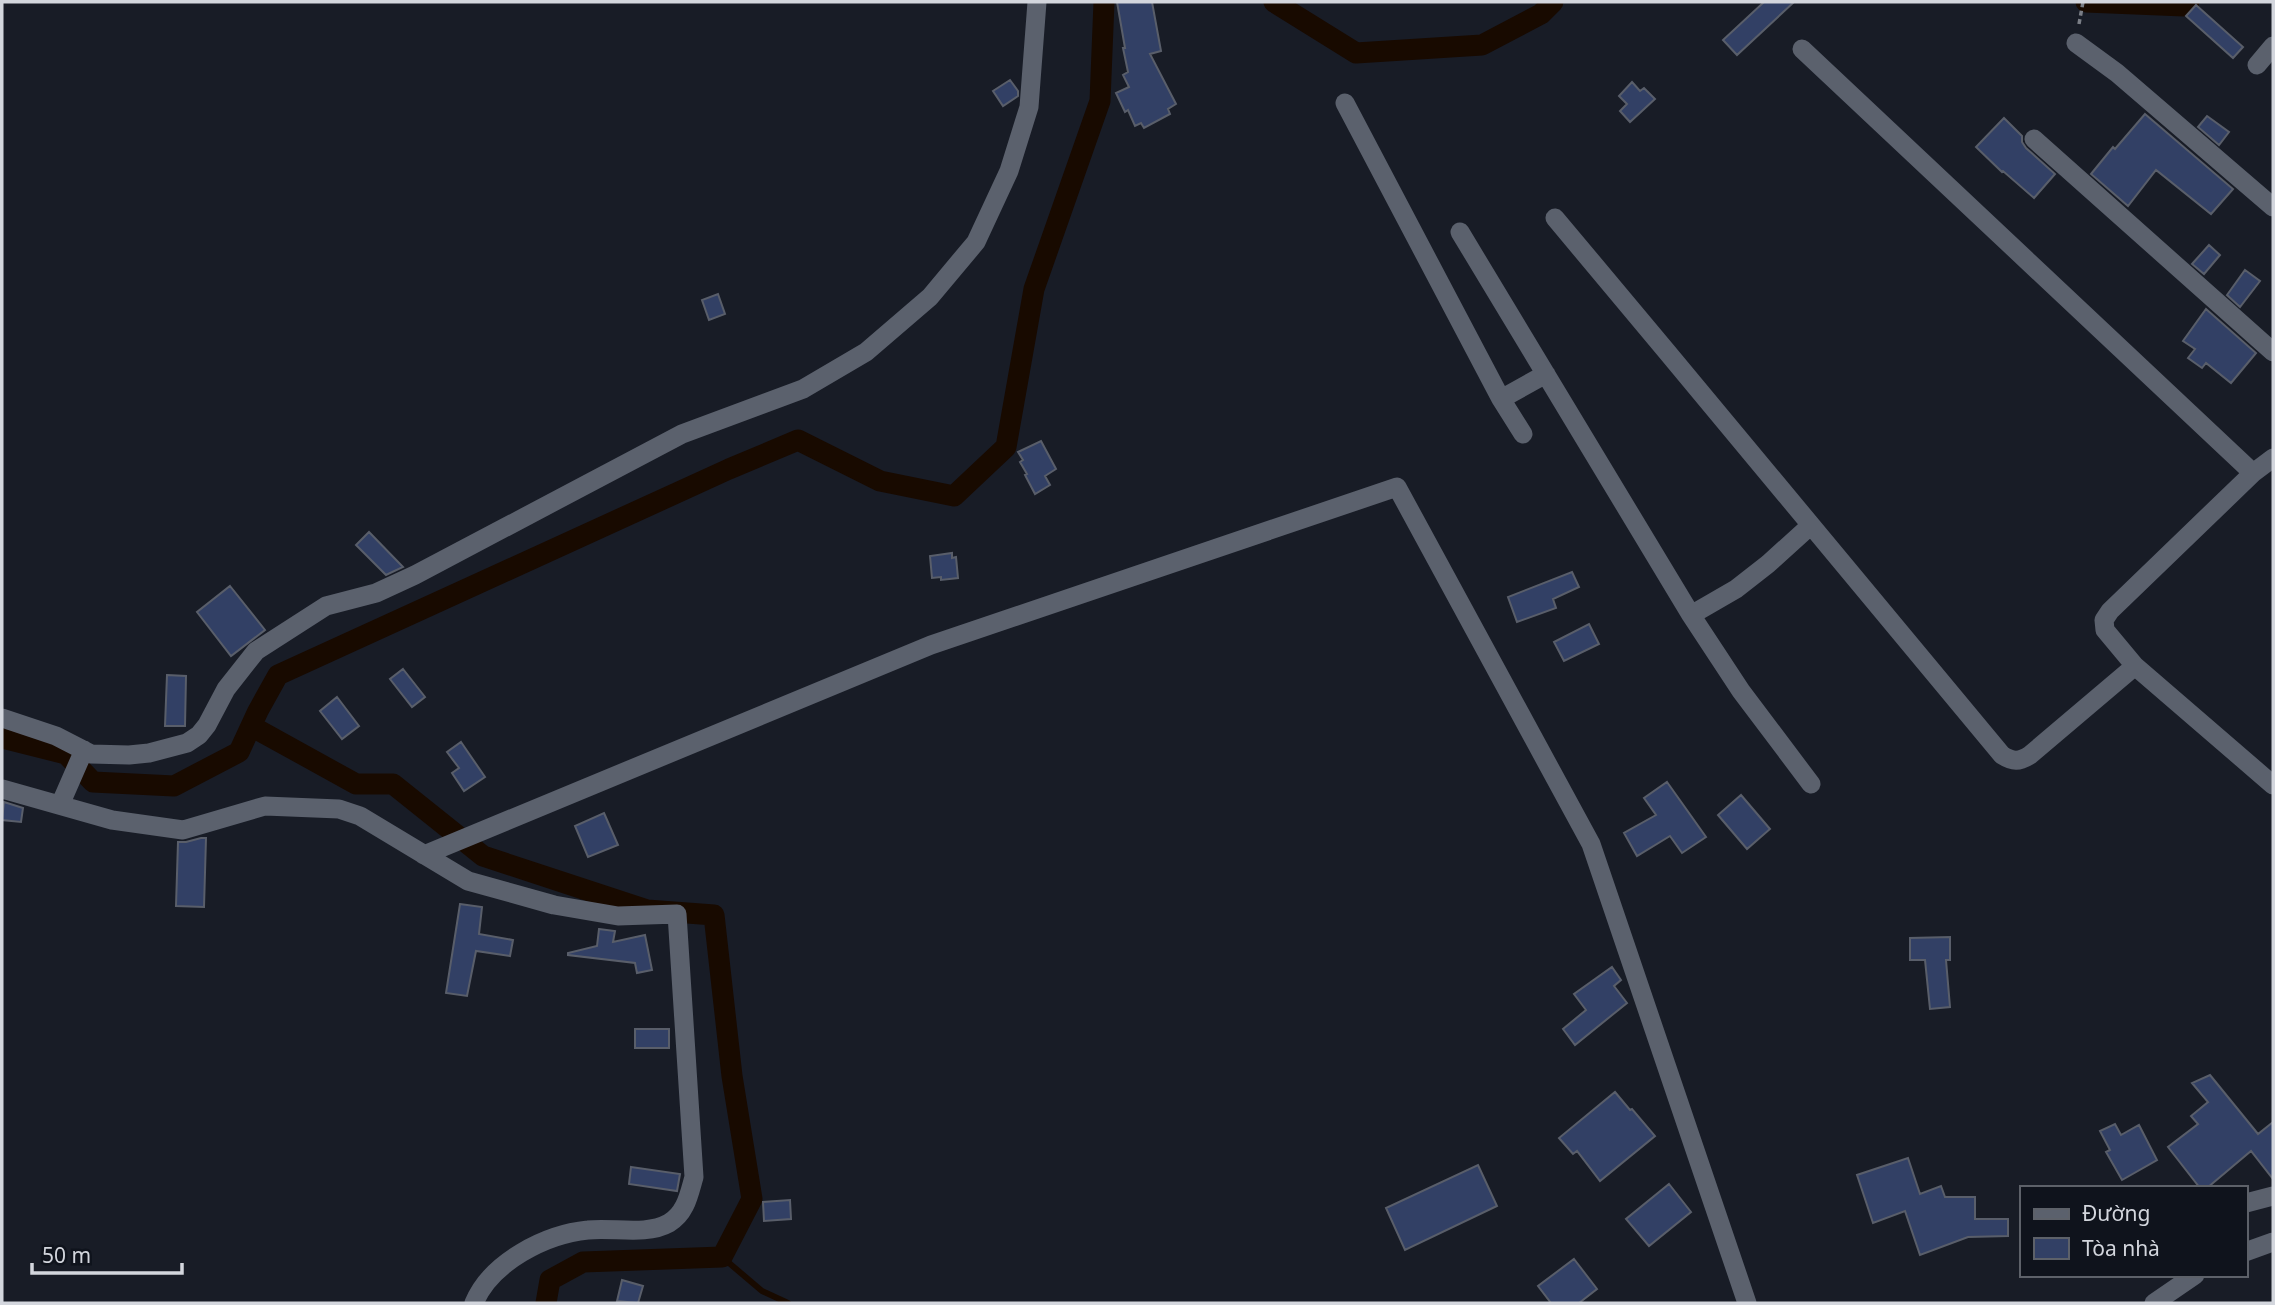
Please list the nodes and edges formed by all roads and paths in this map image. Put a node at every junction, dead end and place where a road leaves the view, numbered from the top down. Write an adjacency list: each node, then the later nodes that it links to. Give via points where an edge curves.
1 (1037, 2): 21 (street, via 1029,107 1009,171 976,242 930,297 866,352 803,389 682,434 415,575 376,593 326,606 256,651 226,689 207,725 187,743 129,755)
2 (2076, 43): 8 (street)
3 (2273, 46): 5 (street)
4 (1802, 48): 16 (street)
5 (2257, 65)
6 (1345, 103): 13 (street)
7 (2034, 139): 11 (street)
8 (2273, 207)
9 (1555, 218): 17 (street)
10 (1461, 232): 12 (street)
11 (2273, 352)
12 (1546, 374): 13 (street); 18 (street)
13 (1501, 399): 14 (street)
14 (1523, 434)
15 (2273, 458): 16 (street)
16 (2253, 473): 19 (street, via 2110,611 2105,630)
17 (1810, 526): 18 (street, via 1736,589); 19 (street, via 2010,760 2030,755)
18 (1691, 615): 22 (street)
19 (2135, 666): 23 (street)
20 (2, 718): 21 (street, via 46,731)
21 (84, 750): 25 (street)
22 (1811, 784)
23 (2273, 785)
24 (2, 789): 25 (street)
25 (60, 805): 26 (street, via 112,820 183,830 265,806 339,809 360,816)
26 (424, 855): 32 (street, via 468,881 554,905 618,916 677,914 694,1177 688,1200 668,1224 645,1230 587,1230 544,1242 501,1267); 33 (street, via 931,646 1397,487 1591,844)
27 (2273, 1196): 28 (street)
28 (2247, 1203)
29 (2273, 1242): 30 (street)
30 (2247, 1251)
31 (2192, 1277): 34 (street)
32 (474, 1303)
33 (1747, 1303)
34 (2154, 1303)

